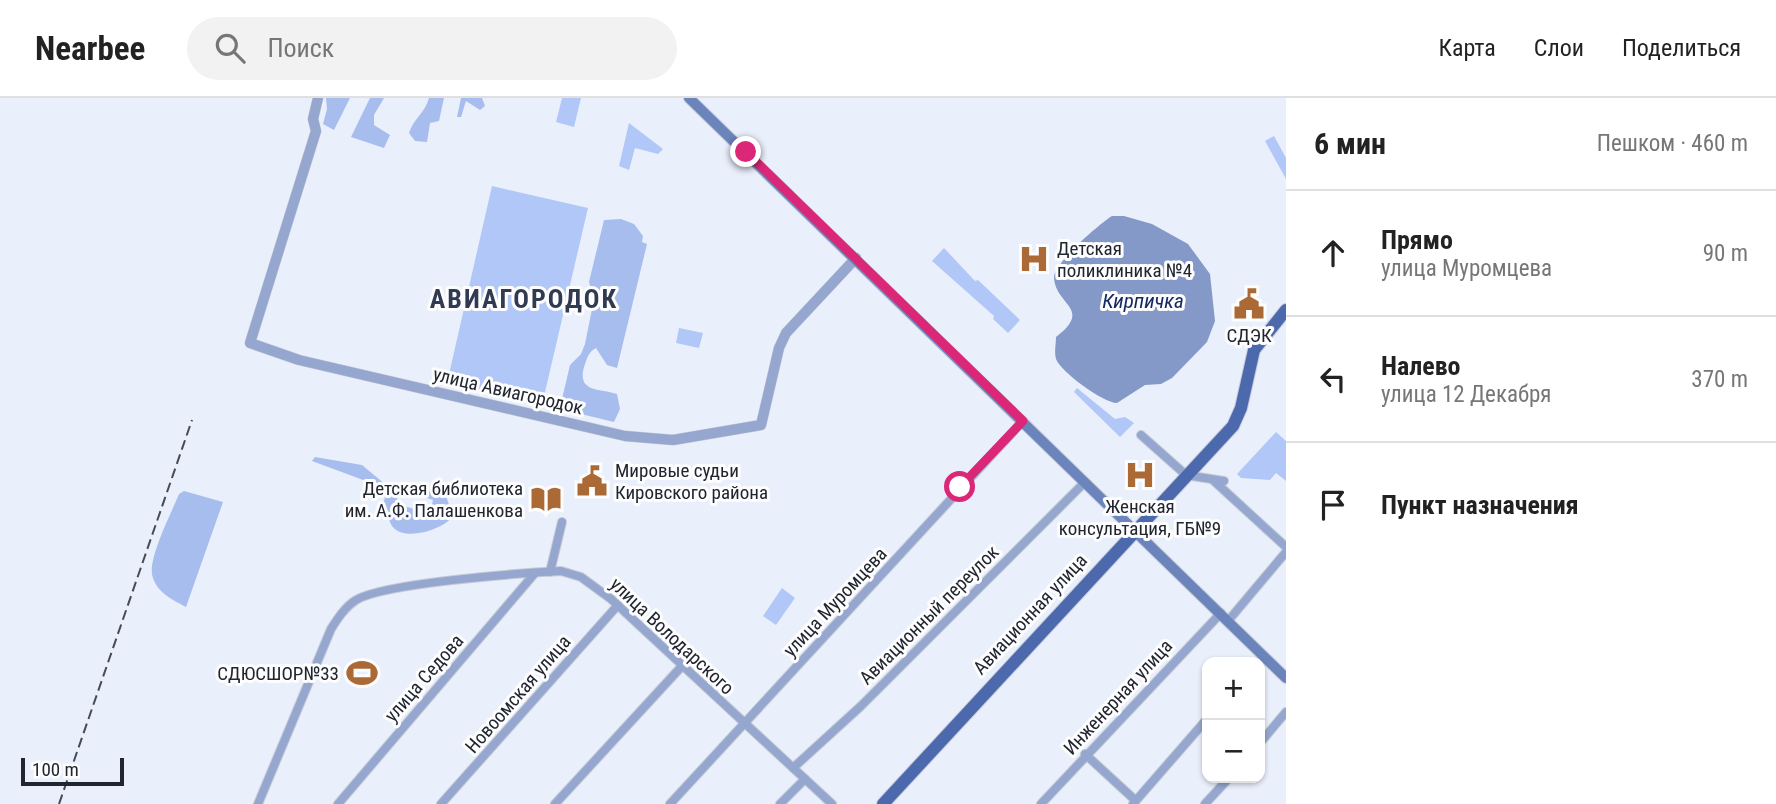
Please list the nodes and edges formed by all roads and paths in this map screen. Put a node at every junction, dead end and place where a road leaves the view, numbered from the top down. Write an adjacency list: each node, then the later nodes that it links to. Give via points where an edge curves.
1 (318, 98): 3 (street, улица Авиагородок, via 313,119 316,131 250,343 299,360 625,436 673,440 761,425 786,333)
2 (689, 98): 3 (main road)
3 (856, 258): 5 (main road)
4 (1286, 310): 7 (main road, Авиационная улица, via 1254,350 1238,417)
5 (1023, 421): 8 (main road); 22 (street, улица Муромцева)
6 (1141, 435): 7 (street)
7 (1186, 475): 10 (main road, Авиационная улица); 11 (street, via 1219,481)
8 (1085, 482): 10 (main road); 25 (street, Авиационный переулок)
9 (562, 522): 12 (street)
10 (1135, 530): 15 (main road); 36 (main road, Авиационная улица)
11 (1286, 550): 15 (street, Инженерная улица)
12 (550, 572): 13 (street, улица Володарского); 14 (street, улица Володарского, via 581,577)
13 (535, 573): 29 (street, улица Володарского, via 374,592 347,607 331,629); 30 (street, улица Седова)
14 (618, 605): 18 (street, улица Володарского); 31 (street, Новоомская улица)
15 (1224, 617): 16 (main road); 24 (street, Инженерная улица)
16 (1259, 657)
17 (1265, 662): 19 (main road)
18 (682, 666): 22 (street, улица Володарского); 32 (street)
19 (1286, 678)
20 (1286, 712): 23 (street)
21 (1206, 720): 28 (street)
22 (743, 722): 25 (street, улица Володарского); 33 (street, улица Муромцева)
23 (1265, 737)
24 (1085, 754): 28 (street); 37 (street, Инженерная улица)
25 (793, 768): 26 (street, улица Володарского)
26 (805, 779): 34 (street); 35 (street, улица Володарского)
27 (1224, 783): 38 (street)
28 (1134, 802)
29 (258, 804)
30 (338, 804)
31 (441, 804)
32 (555, 804)
33 (670, 804)
34 (780, 804)
35 (832, 804)
36 (883, 804)
37 (1041, 804)
38 (1205, 804)

